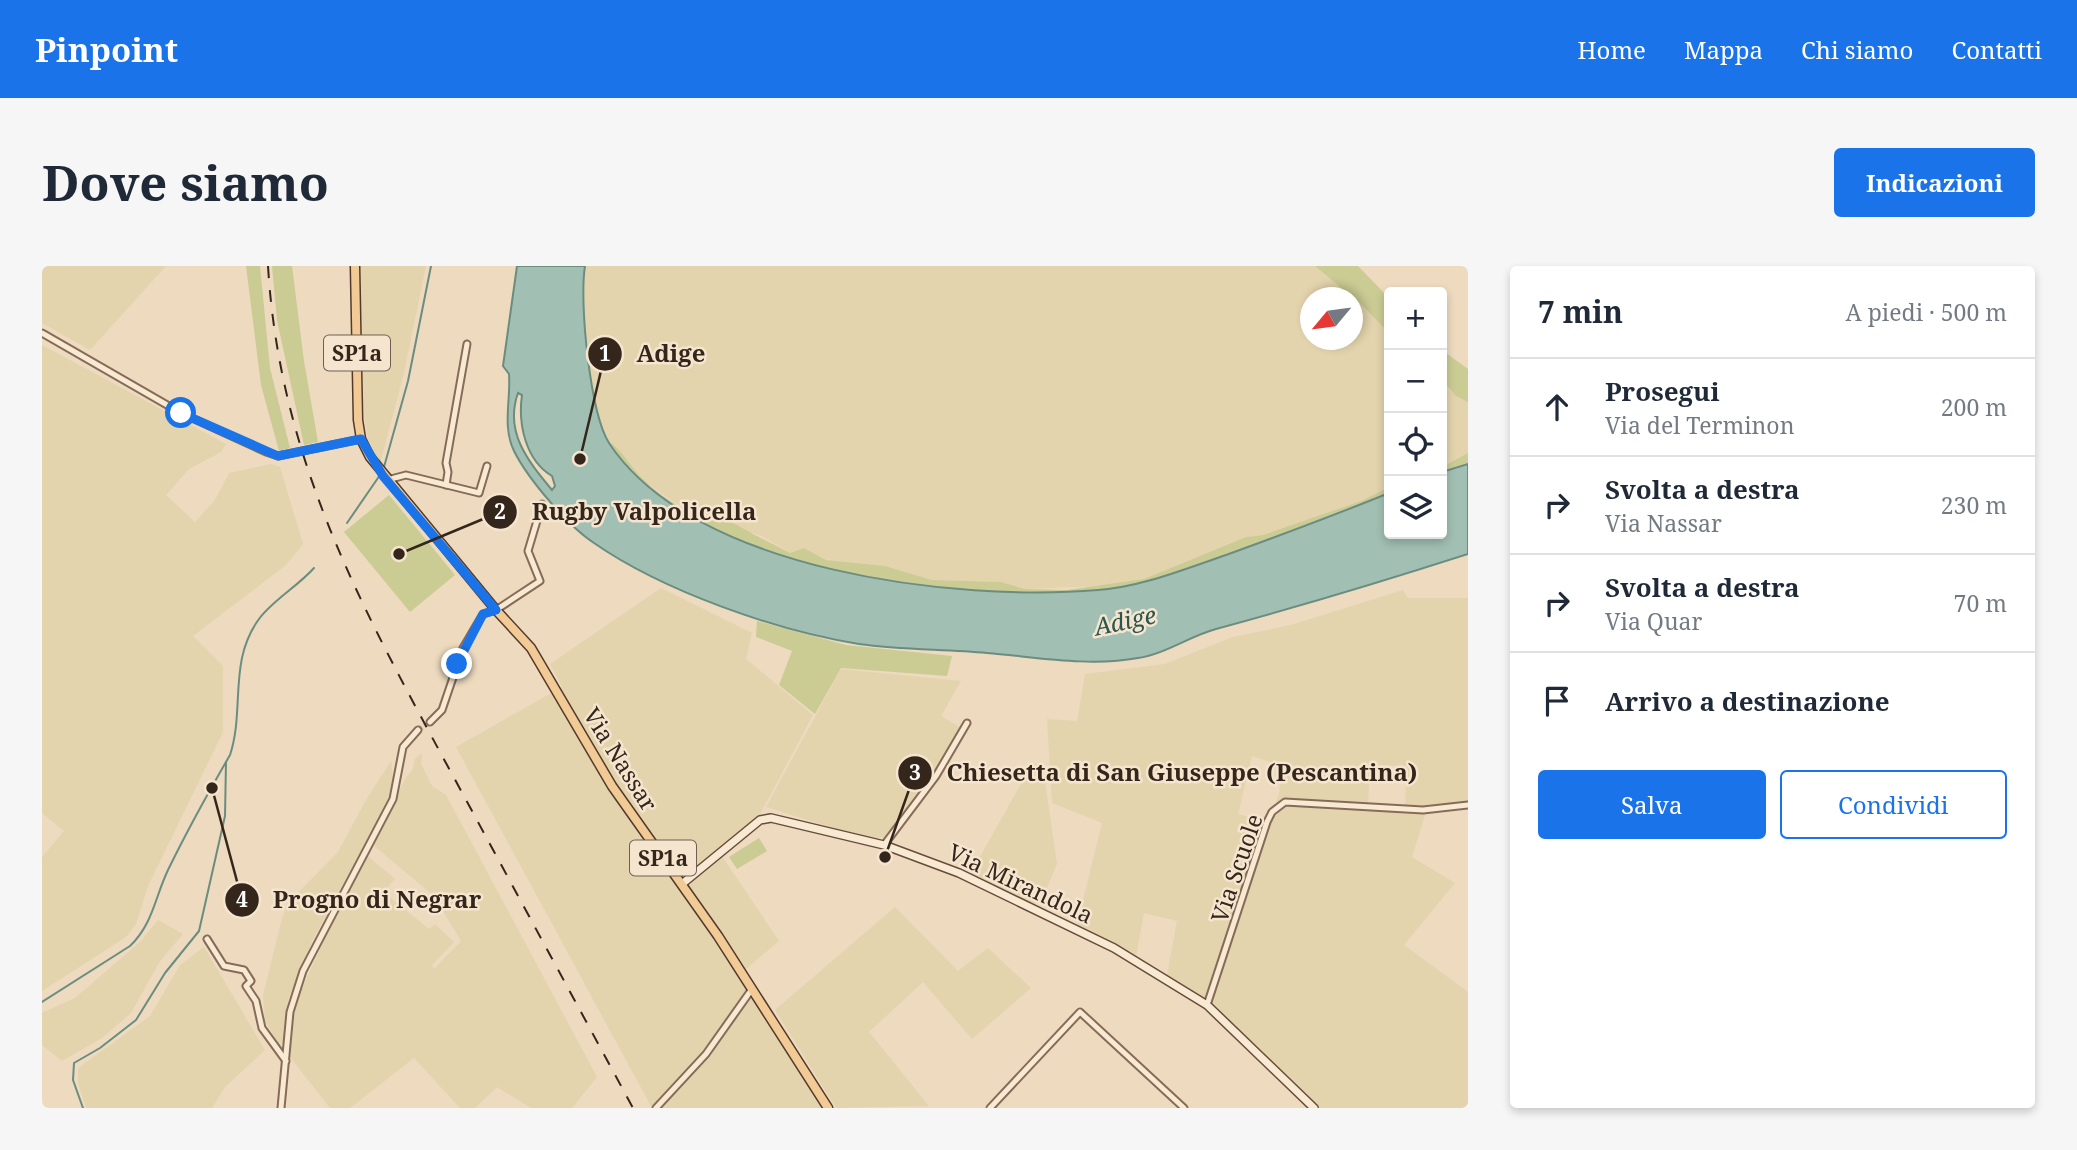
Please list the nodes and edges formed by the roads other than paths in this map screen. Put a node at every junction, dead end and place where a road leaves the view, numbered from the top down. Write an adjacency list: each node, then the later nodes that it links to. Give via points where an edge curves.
1 (355, 266): 4 (main road, Via Nassar / SP1a)
2 (42, 333): 4 (street, via 181,413 278,456)
3 (467, 344): 7 (street)
4 (361, 439): 6 (main road, Via Nassar / SP1a)
5 (487, 466): 7 (street, via 479,493)
6 (385, 478): 7 (street, via 406,475); 9 (main road, Via Nassar / SP1a)
7 (446, 485)
8 (542, 504): 9 (street, via 528,551 540,581)
9 (496, 610): 10 (street, via 483,614 470,636 442,710); 15 (main road, Via Nassar / SP1a, via 531,648 612,786)
10 (430, 722)
11 (967, 723): 14 (street, via 936,776)
12 (418, 730): 19 (street, via 403,747 393,799 303,971 290,1013)
13 (1468, 805): 18 (street, Via Scuole, via 1423,810 1278,805 1267,822)
14 (884, 845): 15 (street, Via Mirandola, via 771,818 760,820); 18 (street, Via Mirandola, via 959,873 1114,948)
15 (682, 884): 17 (main road, Via Nassar / SP1a)
16 (207, 939): 19 (street, via 224,966 244,970 262,1028)
17 (752, 989): 21 (street, via 706,1054); 22 (main road, Via Nassar / SP1a)
18 (1207, 1005): 25 (street, Via Mirandola)
19 (286, 1061): 20 (street)
20 (281, 1108)
21 (656, 1108)
22 (828, 1108)
23 (990, 1108): 24 (street, via 1080,1012)
24 (1184, 1108)
25 (1314, 1108)

